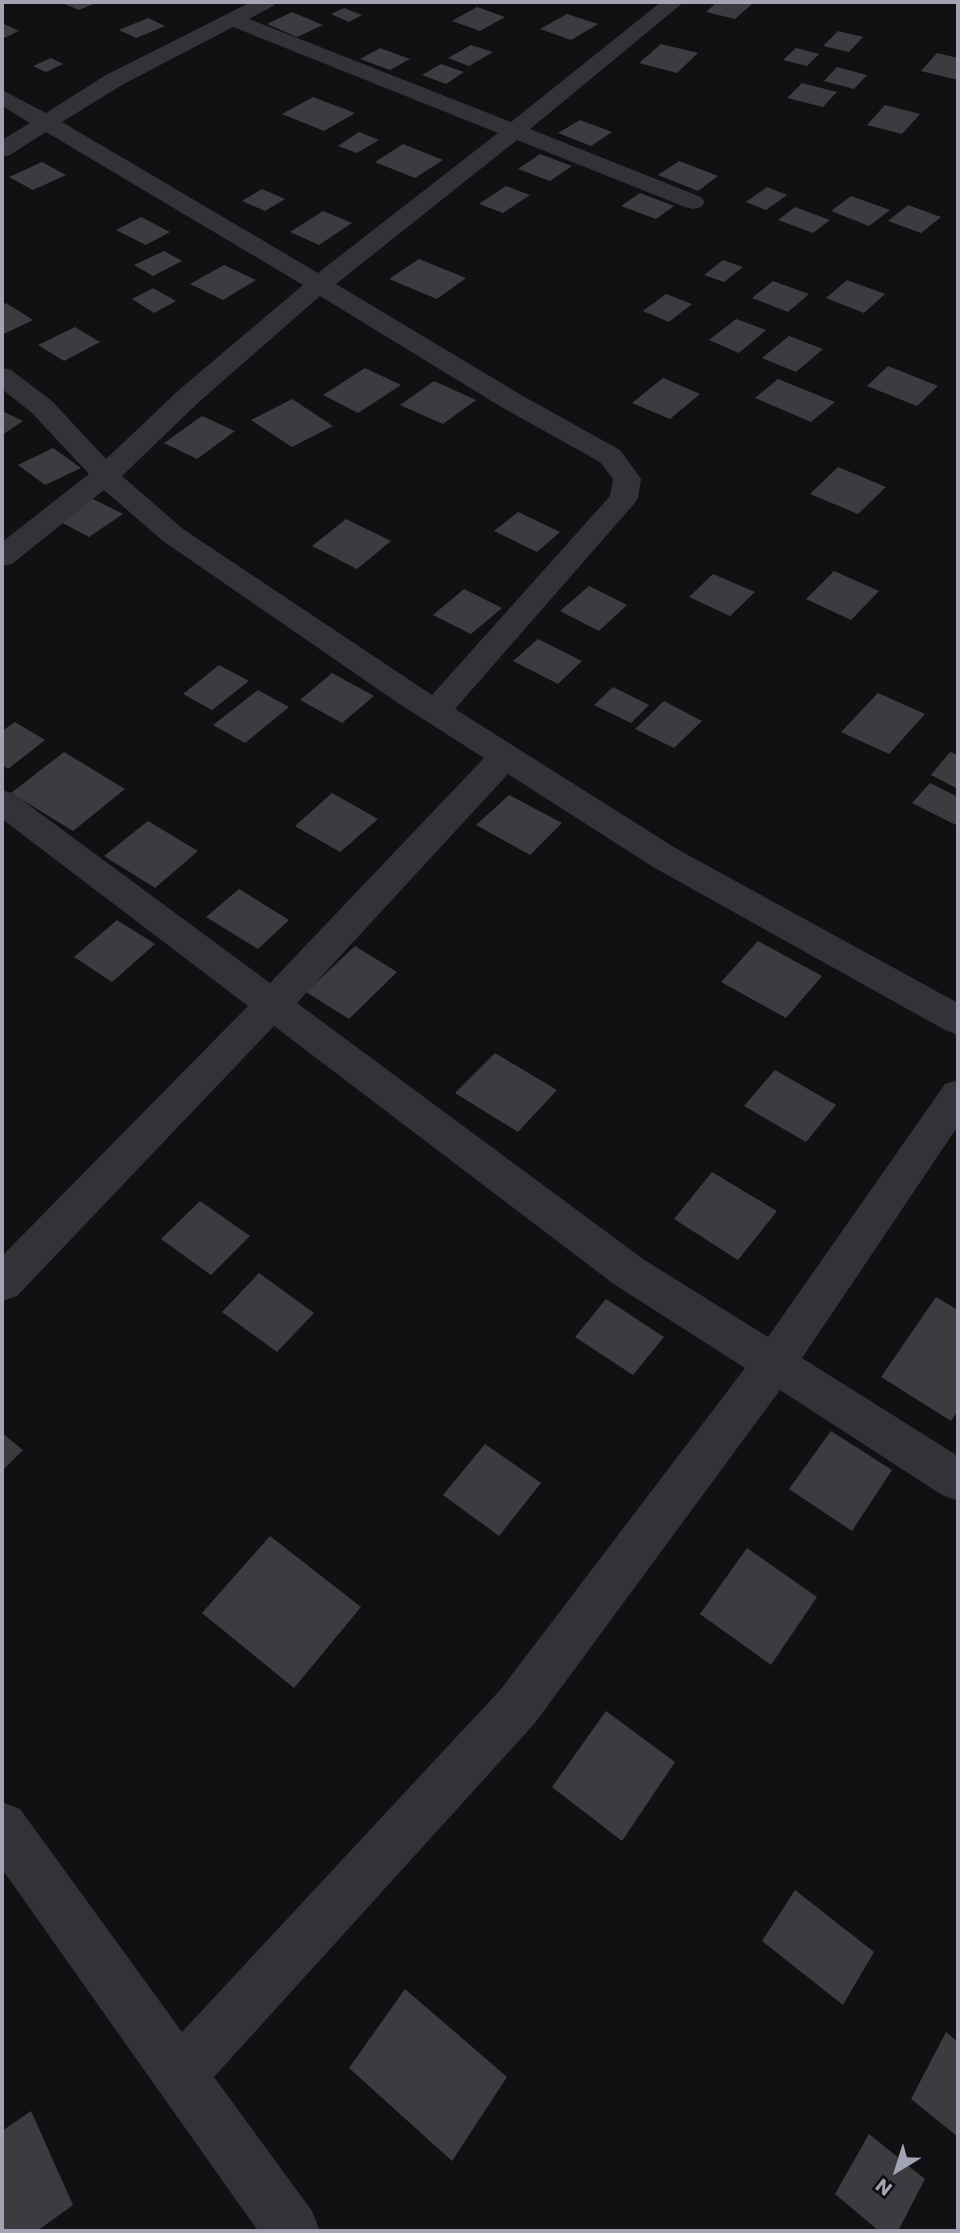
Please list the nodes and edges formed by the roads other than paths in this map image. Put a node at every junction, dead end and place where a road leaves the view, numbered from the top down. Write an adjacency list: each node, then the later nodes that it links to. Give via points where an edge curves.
1 (266, 2): 3 (street)
2 (674, 2): 6 (street)
3 (231, 19): 5 (street); 6 (street)
4 (2, 97): 5 (street)
5 (47, 121): 7 (street); 9 (street)
6 (515, 130): 8 (street); 9 (street)
7 (2, 150)
8 (694, 202)
9 (319, 285): 11 (street, via 190,395); 13 (street, via 610,456 627,479 624,498)
10 (2, 376): 11 (street, via 42,407)
11 (106, 475): 12 (street); 13 (street, via 173,535)
12 (2, 558)
13 (435, 711): 14 (street)
14 (505, 756): 16 (street); 17 (street, via 665,858)
15 (2, 802): 16 (street)
16 (273, 1004): 19 (street); 20 (street, via 629,1272)
17 (958, 1020)
18 (958, 1095): 20 (street)
19 (2, 1283)
20 (774, 1364): 21 (street); 23 (street, via 518,1706)
21 (958, 1480)
22 (2, 1827): 23 (street)
23 (180, 2074): 24 (street)
24 (292, 2231)

